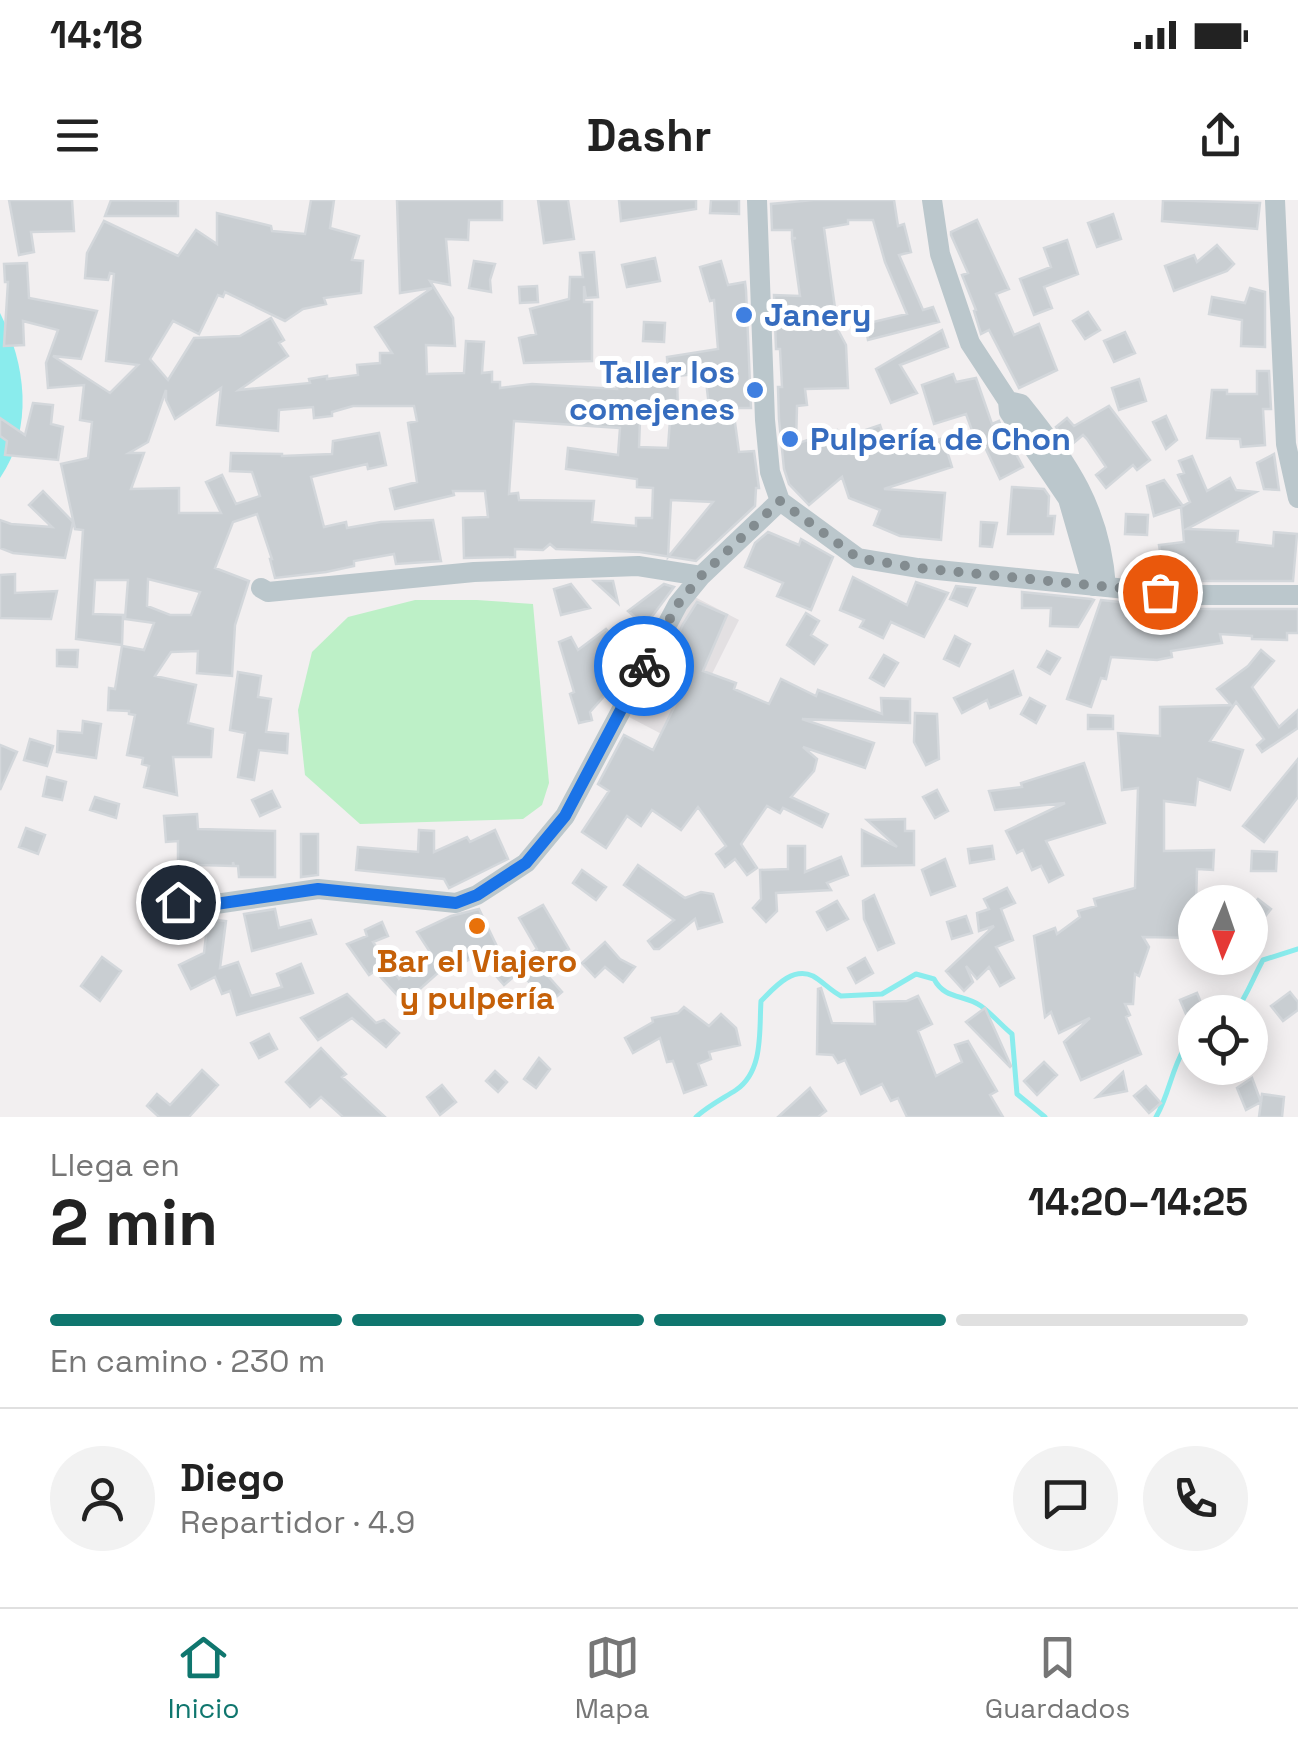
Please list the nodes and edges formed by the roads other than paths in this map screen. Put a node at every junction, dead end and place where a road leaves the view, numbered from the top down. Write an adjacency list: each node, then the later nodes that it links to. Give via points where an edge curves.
1 (757, 200): 5 (street, via 766,420)
2 (932, 200): 7 (street, via 940,254 970,343 1008,401 1021,404 1080,484 1093,521)
3 (1274, 200): 4 (street, via 1286,444)
4 (1298, 498)
5 (780, 501): 6 (street); 7 (street, via 858,558)
6 (701, 576): 8 (street, via 638,566); 10 (street, via 678,604 565,816 526,863 477,895 456,903 318,889 202,906)
7 (1100, 587): 9 (street)
8 (261, 588)
9 (1298, 595)
10 (154, 898)

